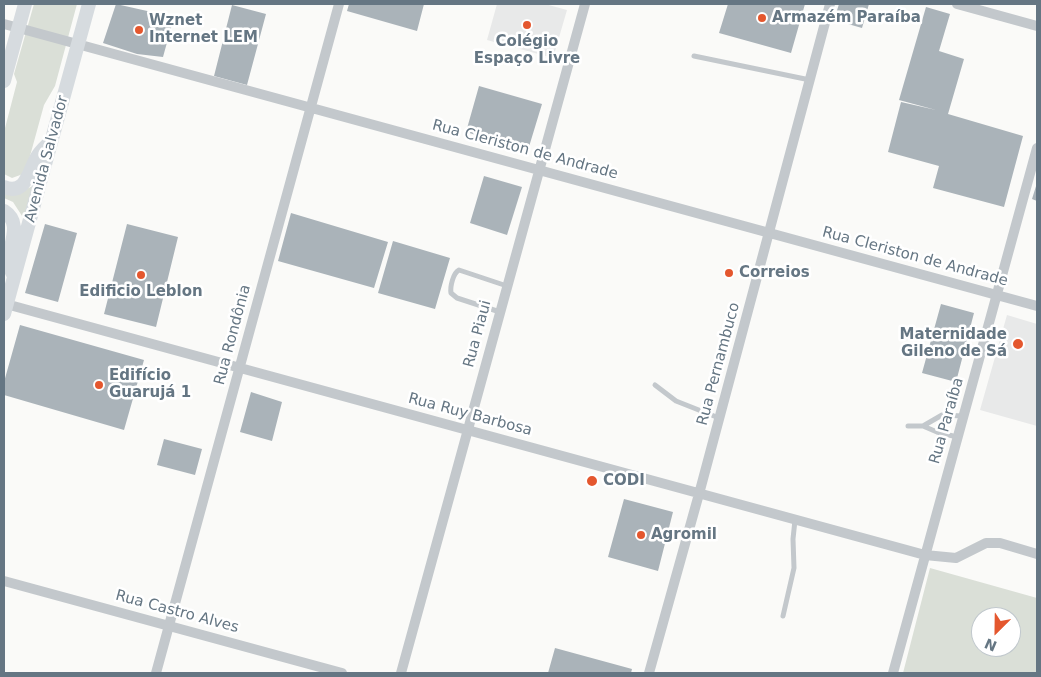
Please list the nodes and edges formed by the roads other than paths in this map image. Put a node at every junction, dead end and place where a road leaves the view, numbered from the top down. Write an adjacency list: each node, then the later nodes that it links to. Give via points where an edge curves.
1 (25, 4): 9 (main road)
2 (89, 4): 10 (main road, Avenida Salvador)
3 (339, 4): 14 (street, Rua Rondônia)
4 (585, 4): 17 (street, Rua Piaui)
5 (830, 4): 12 (street, Rua Pernambuco)
6 (957, 4): 8 (street)
7 (4, 24): 9 (street, Rua Cleriston de Andrade)
8 (1037, 26)
9 (18, 28): 10 (street, Rua Cleriston de Andrade); 13 (main road)
10 (78, 44): 14 (street, Rua Cleriston de Andrade); 15 (main road, Avenida Salvador)
11 (694, 56): 12 (lane)
12 (811, 80): 20 (street, Rua Pernambuco)
13 (4, 81)
14 (310, 107): 17 (street, Rua Cleriston de Andrade); 27 (street, Rua Rondônia)
15 (52, 140): 18 (main road, via 39,153 24,183 18,187); 21 (main road, Avenida Salvador)
16 (1037, 148): 23 (street, Rua Paraíba)
17 (540, 169): 20 (street, Rua Cleriston de Andrade); 22 (street, Rua Piaui)
18 (4, 187)
19 (4, 212): 21 (main road, via 13,221 15,234 9,258)
20 (770, 233): 23 (street, Rua Cleriston de Andrade); 30 (street, Rua Pernambuco)
21 (14, 277): 25 (main road, Avenida Salvador)
22 (507, 286): 26 (street, Rua Piaui); 26 (lane, via 459,270 451,286 451,293 457,298)
23 (998, 295): 24 (street, Rua Cleriston de Andrade); 29 (street, Rua Paraíba)
24 (1037, 306)
25 (5, 309): 27 (street, Rua Ruy Barbosa)
26 (500, 312): 33 (street, Rua Piaui)
27 (240, 368): 33 (street, Rua Ruy Barbosa); 41 (street, Rua Rondônia)
28 (655, 386): 30 (lane, via 676,401)
29 (964, 416): 32 (lane, via 942,415); 34 (street, Rua Paraíba)
30 (720, 418): 35 (street, Rua Pernambuco)
31 (908, 426): 32 (lane)
32 (924, 426): 34 (lane)
33 (468, 430): 35 (street, Rua Ruy Barbosa); 44 (street, Rua Piaui)
34 (958, 437): 38 (street, Rua Paraíba)
35 (699, 494): 36 (street, Rua Ruy Barbosa); 45 (street, Rua Pernambuco)
36 (795, 520): 38 (street, Rua Ruy Barbosa); 40 (lane, via 792,539 794,568)
37 (1037, 554): 38 (street, Rua Ruy Barbosa, via 1000,543 986,543 956,558)
38 (925, 555): 46 (street, Rua Paraíba)
39 (4, 581): 41 (street, Rua Castro Alves)
40 (782, 616)
41 (170, 625): 42 (street, Rua Rondônia); 43 (street, Rua Castro Alves)
42 (156, 673)
43 (342, 673)
44 (402, 673)
45 (648, 673)
46 (893, 673)

